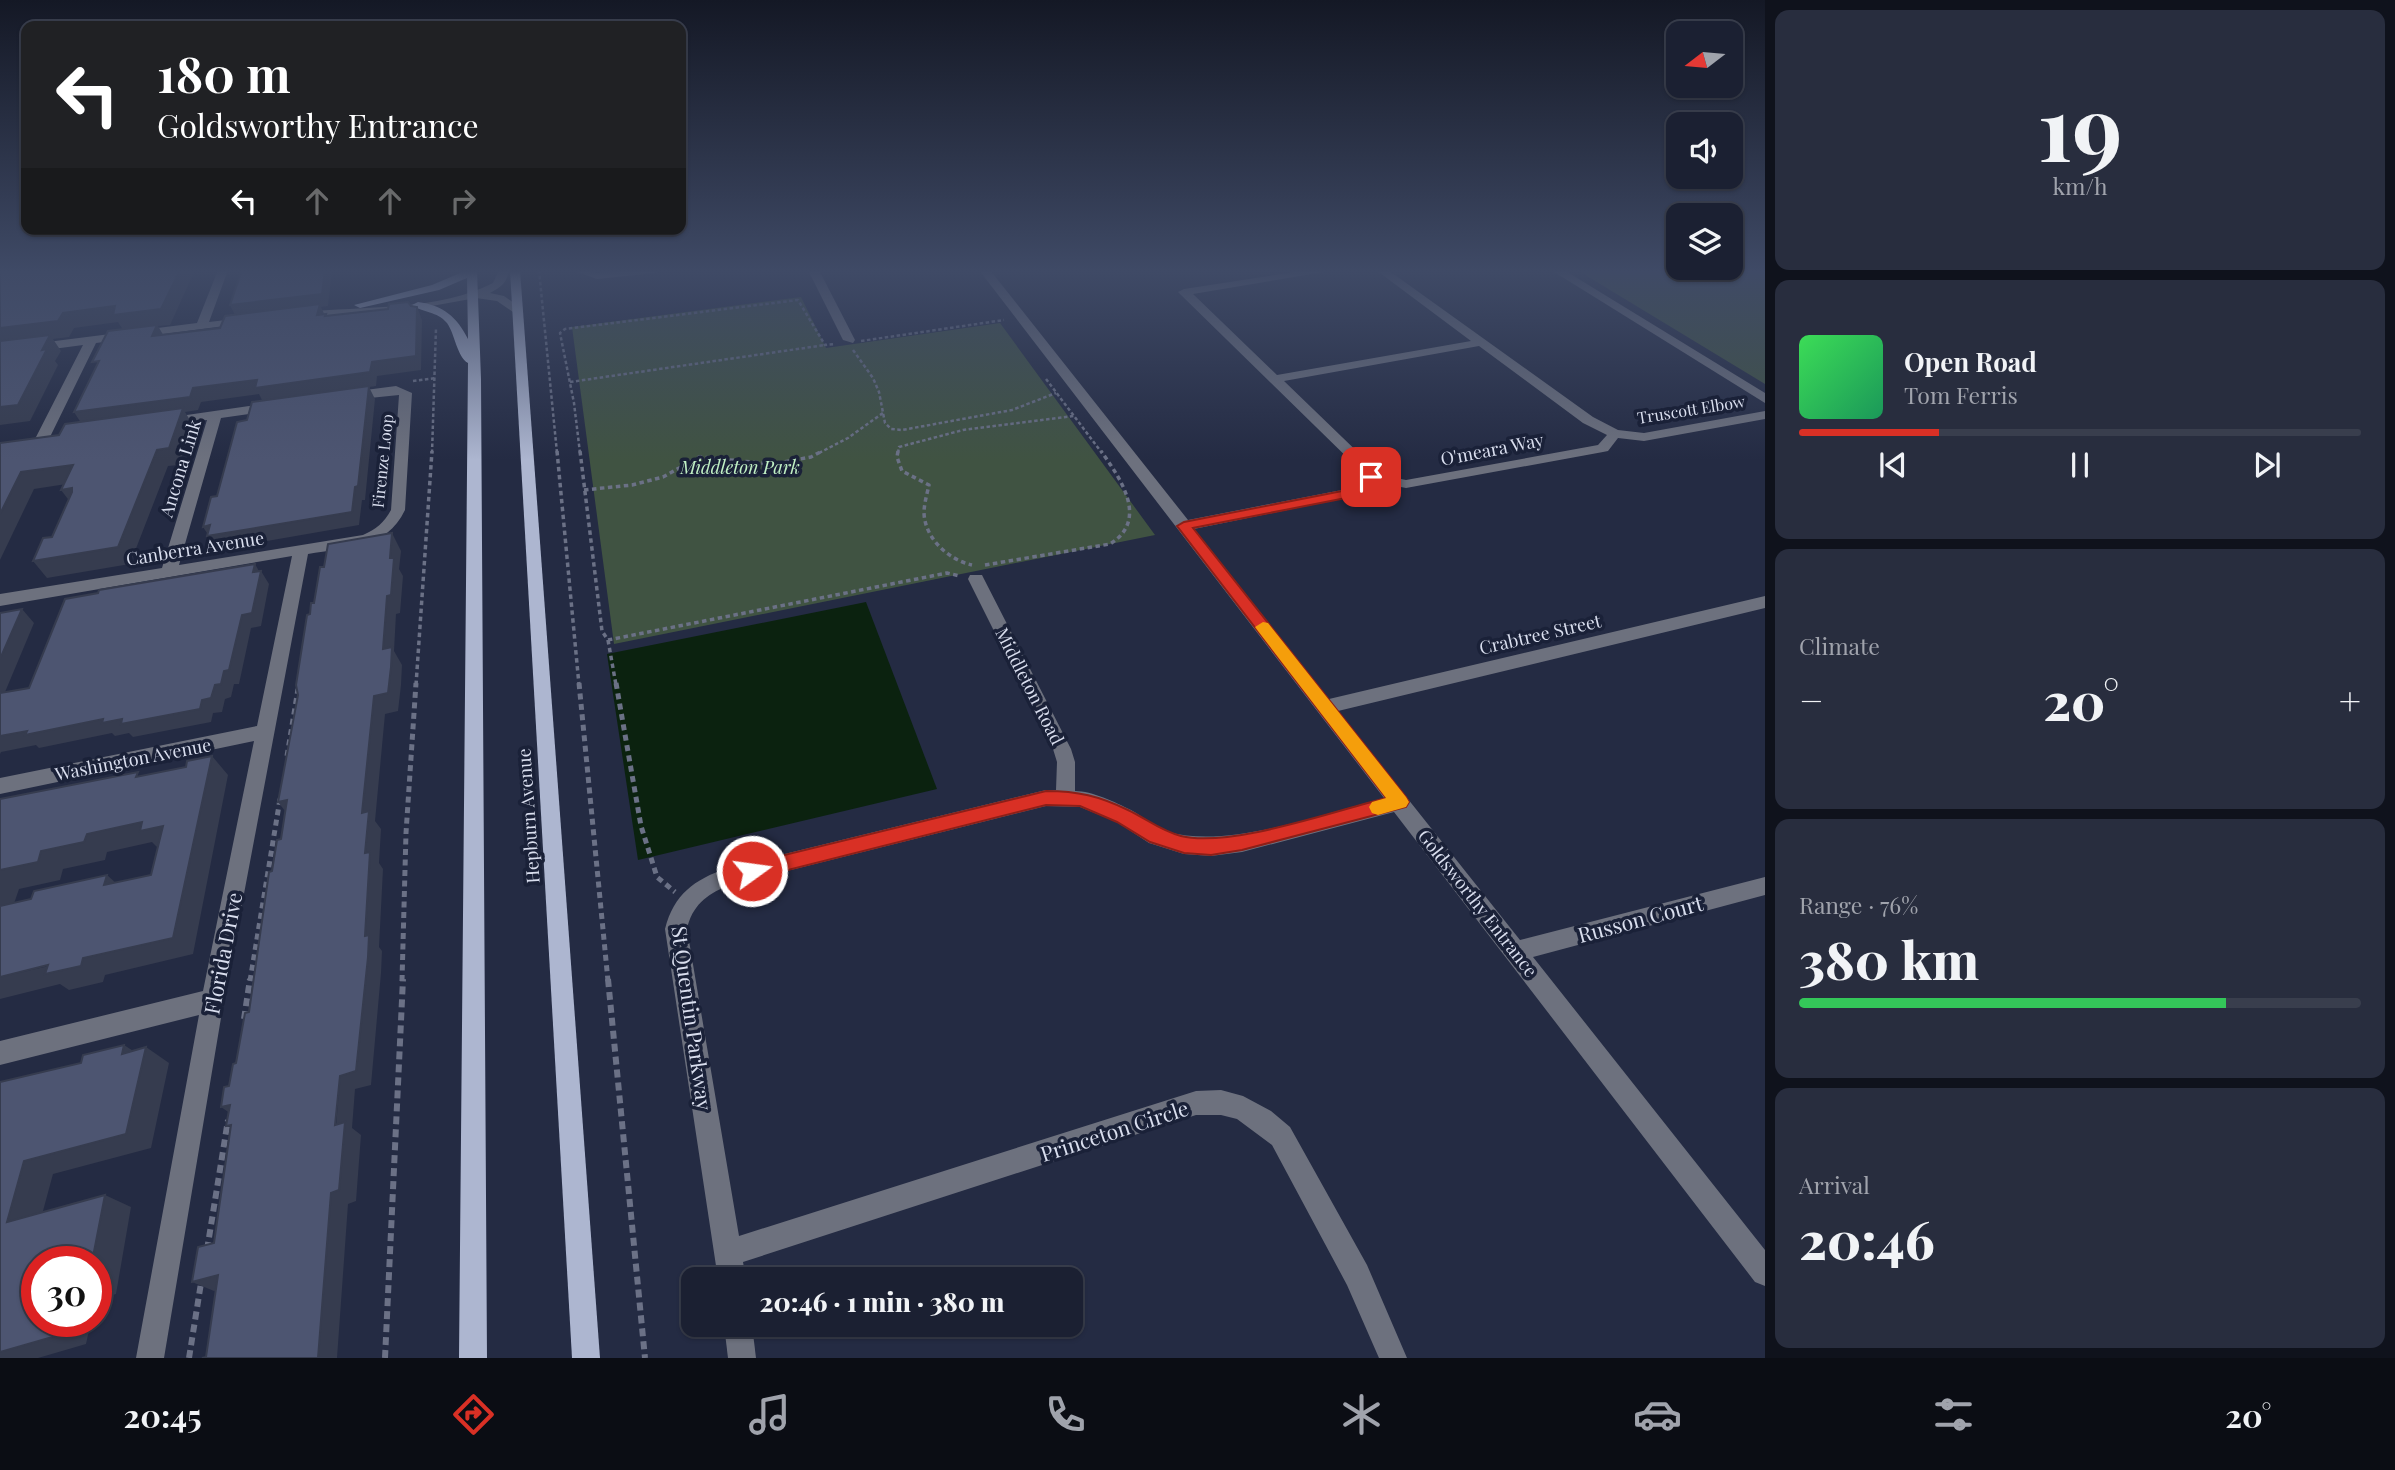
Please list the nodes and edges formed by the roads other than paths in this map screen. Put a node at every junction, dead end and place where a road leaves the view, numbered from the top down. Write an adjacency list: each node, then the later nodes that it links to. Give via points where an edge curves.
1 (148, 333): 10 (street)
2 (459, 333): 14 (main road)
3 (473, 333): 14 (main road)
4 (519, 333): 47 (main road, Hepburn Avenue)
5 (845, 333): 11 (street)
6 (1034, 333): 26 (street, Goldsworthy Entrance)
7 (1228, 333): 15 (street)
8 (1465, 333): 12 (street, Truscott Elbow)
9 (1659, 333): 17 (street)
10 (92, 341): 13 (street); 23 (street)
11 (849, 341)
12 (1478, 343): 15 (street); 22 (street, Truscott Elbow)
13 (0, 352)
14 (475, 379): 46 (main road)
15 (1276, 379): 24 (street)
16 (331, 399): 25 (street, Firenze Loop, via 396,390 406,393 398,510)
17 (1765, 399)
18 (280, 406): 19 (street)
19 (215, 415): 21 (street); 28 (street, Ancona Link)
20 (1765, 415): 22 (street, Truscott Elbow, via 1644,437)
21 (149, 424)
22 (1615, 434): 24 (street, O'meara Way, via 1603,448 1406,485)
23 (41, 439)
24 (1371, 477): 26 (street, via 1351,493)
25 (392, 522): 27 (street, Canberra Avenue, via 366,539)
26 (1184, 526): 32 (street, Goldsworthy Entrance)
27 (301, 550): 28 (street, Canberra Avenue); 33 (street, Florida Drive)
28 (169, 572): 30 (street, Canberra Avenue)
29 (980, 572): 35 (street, Middleton Road, via 1062,749)
30 (0, 600)
31 (1765, 602): 32 (street, Crabtree Street)
32 (1325, 707): 36 (street, Goldsworthy Entrance)
33 (265, 732): 34 (street, Washington Avenue); 39 (street, Florida Drive)
34 (0, 786)
35 (1065, 797): 36 (street, St Quentin Parkway, via 1102,806 1168,841 1211,847); 41 (street, St Quentin Parkway, via 1028,801 727,877 685,901 676,929)
36 (1400, 802): 38 (street, Goldsworthy Entrance)
37 (1765, 886): 38 (street, Russon Court)
38 (1516, 951): 43 (street, Goldsworthy Entrance)
39 (213, 1000): 40 (street); 45 (street, Florida Drive)
40 (0, 1053)
41 (728, 1253): 42 (street); 49 (street, Princeton Circle, via 1196,1103 1230,1102 1262,1118 1281,1136 1357,1275)
42 (730, 1267)
43 (1765, 1272)
44 (739, 1337): 48 (street)
45 (150, 1358)
46 (473, 1358)
47 (586, 1358)
48 (742, 1358)
49 (1393, 1358)

